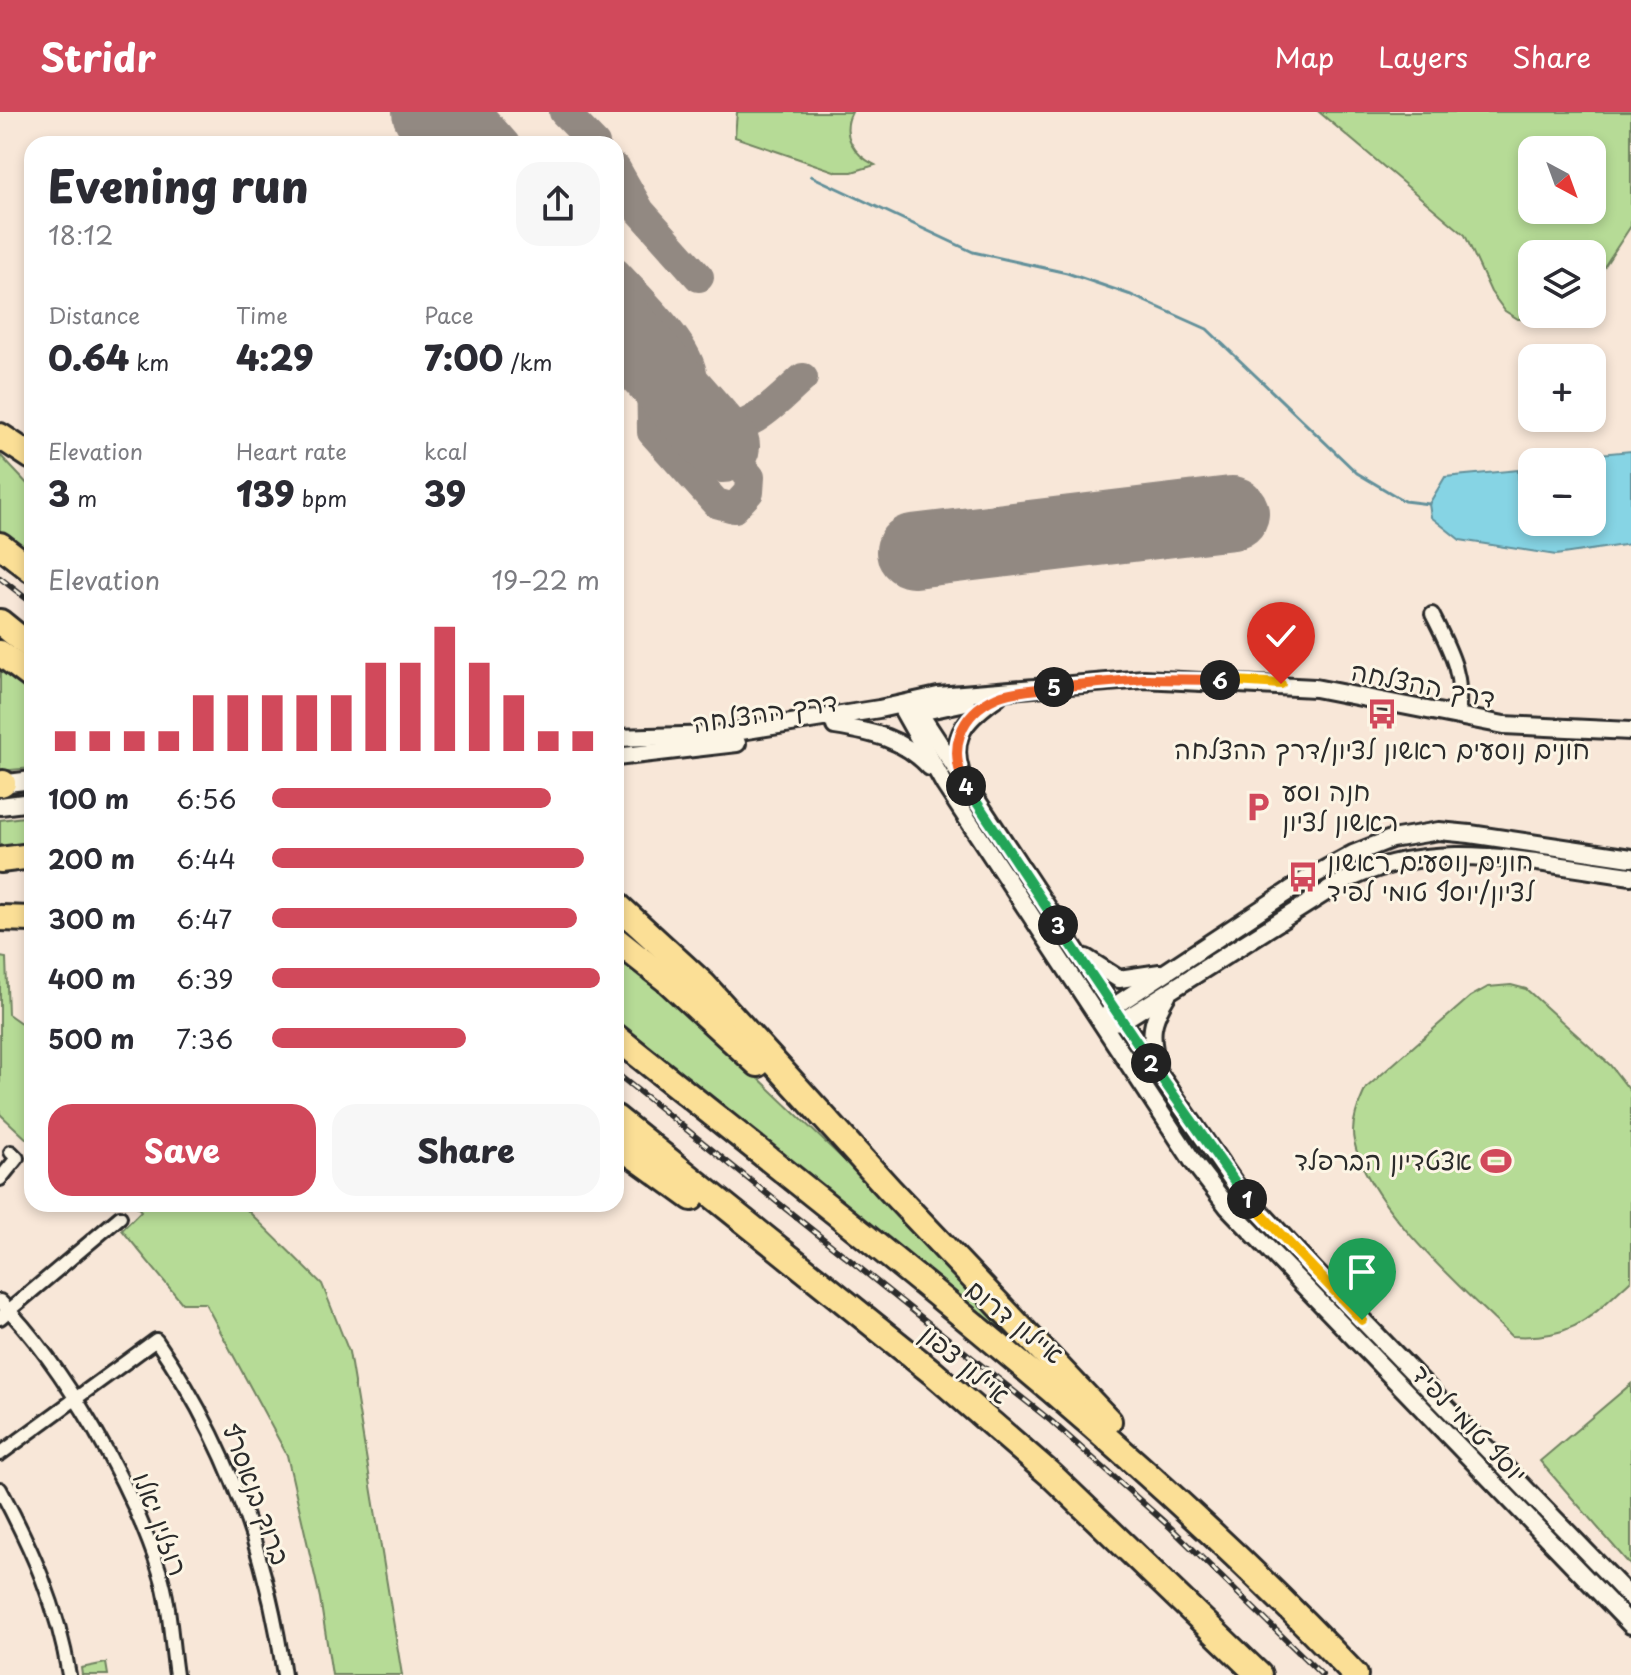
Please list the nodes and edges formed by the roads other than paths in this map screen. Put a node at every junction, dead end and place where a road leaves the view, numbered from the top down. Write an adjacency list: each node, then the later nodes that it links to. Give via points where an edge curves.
1 (0, 436): 2 (highway)
2 (24, 452)
3 (0, 545): 4 (highway)
4 (24, 564)
5 (1432, 614): 13 (street, via 1458,671 1462,697)
6 (0, 622): 7 (highway)
7 (24, 642)
8 (0, 653): 9 (highway)
9 (24, 671)
10 (1061, 685): 11 (street, דרך ההצלחה); 12 (street, דרך ההצלחה, via 938,696); 13 (street, דרך ההצלחה, via 1144,679 1281,684)
11 (998, 696): 12 (street, דרך ההצלחה); 19 (street, via 974,713 958,734 957,759)
12 (909, 708): 14 (street, דרך ההצלחה); 16 (street, דרך ההצלחה, via 716,735); 19 (street, יוסף טומי לפיד); 20 (street)
13 (1457, 716): 15 (street, דרך ההצלחה, via 1543,730)
14 (835, 726): 17 (street, דרך ההצלחה); 20 (street, via 888,736 908,747)
15 (1631, 731)
16 (624, 738)
17 (624, 756)
18 (24, 782): 21 (street)
19 (964, 783): 31 (street, יוסף טומי לפיד)
20 (945, 785): 35 (street, יוסף טומי לפיד)
21 (1, 789): 22 (street)
22 (24, 799)
23 (24, 857): 25 (highway)
24 (1631, 858): 32 (street, via 1439,831 1391,839 1326,868)
25 (0, 860)
26 (1631, 876): 33 (street, via 1469,856 1398,859 1361,871)
27 (624, 911): 42 (highway, via 704,985)
28 (0, 918): 29 (highway)
29 (24, 919)
30 (624, 946): 42 (highway, via 678,990)
31 (1073, 948): 32 (street, via 1119,979); 34 (street, יוסף טומי לפיד)
32 (1165, 972): 34 (street)
33 (1170, 990): 34 (street); 37 (street, via 1151,1025)
34 (1117, 1014): 35 (street); 37 (street, יוסף טומי לפיד)
35 (1102, 1024): 51 (street, יוסף טומי לפיד, via 1228,1207)
36 (624, 1043): 49 (highway, איילון דרום, via 1045,1382)
37 (1161, 1076): 50 (street, יוסף טומי לפיד, via 1259,1213)
38 (624, 1124): 45 (highway, איילון צפון)
39 (624, 1149): 45 (highway)
40 (11, 1152): 41 (street, via 17,1158)
41 (0, 1179)
42 (890, 1190): 49 (highway)
43 (120, 1217): 44 (street)
44 (3, 1310): 46 (street, רוזלין יאלו)
45 (932, 1372): 55 (highway, איילון צפון, via 1051,1475)
46 (74, 1399): 47 (street); 53 (street, רוזלין יאלו, via 111,1460 160,1575); 54 (street, ברוך בנאסרף, via 156,1340 191,1391 233,1479 252,1531)
47 (0, 1454)
48 (0, 1489): 52 (street, via 46,1584)
49 (1197, 1517): 56 (highway, איילון דרום)
50 (1631, 1598)
51 (1631, 1625)
52 (69, 1675)
53 (176, 1675)
54 (284, 1675)
55 (1259, 1675)
56 (1355, 1675)

